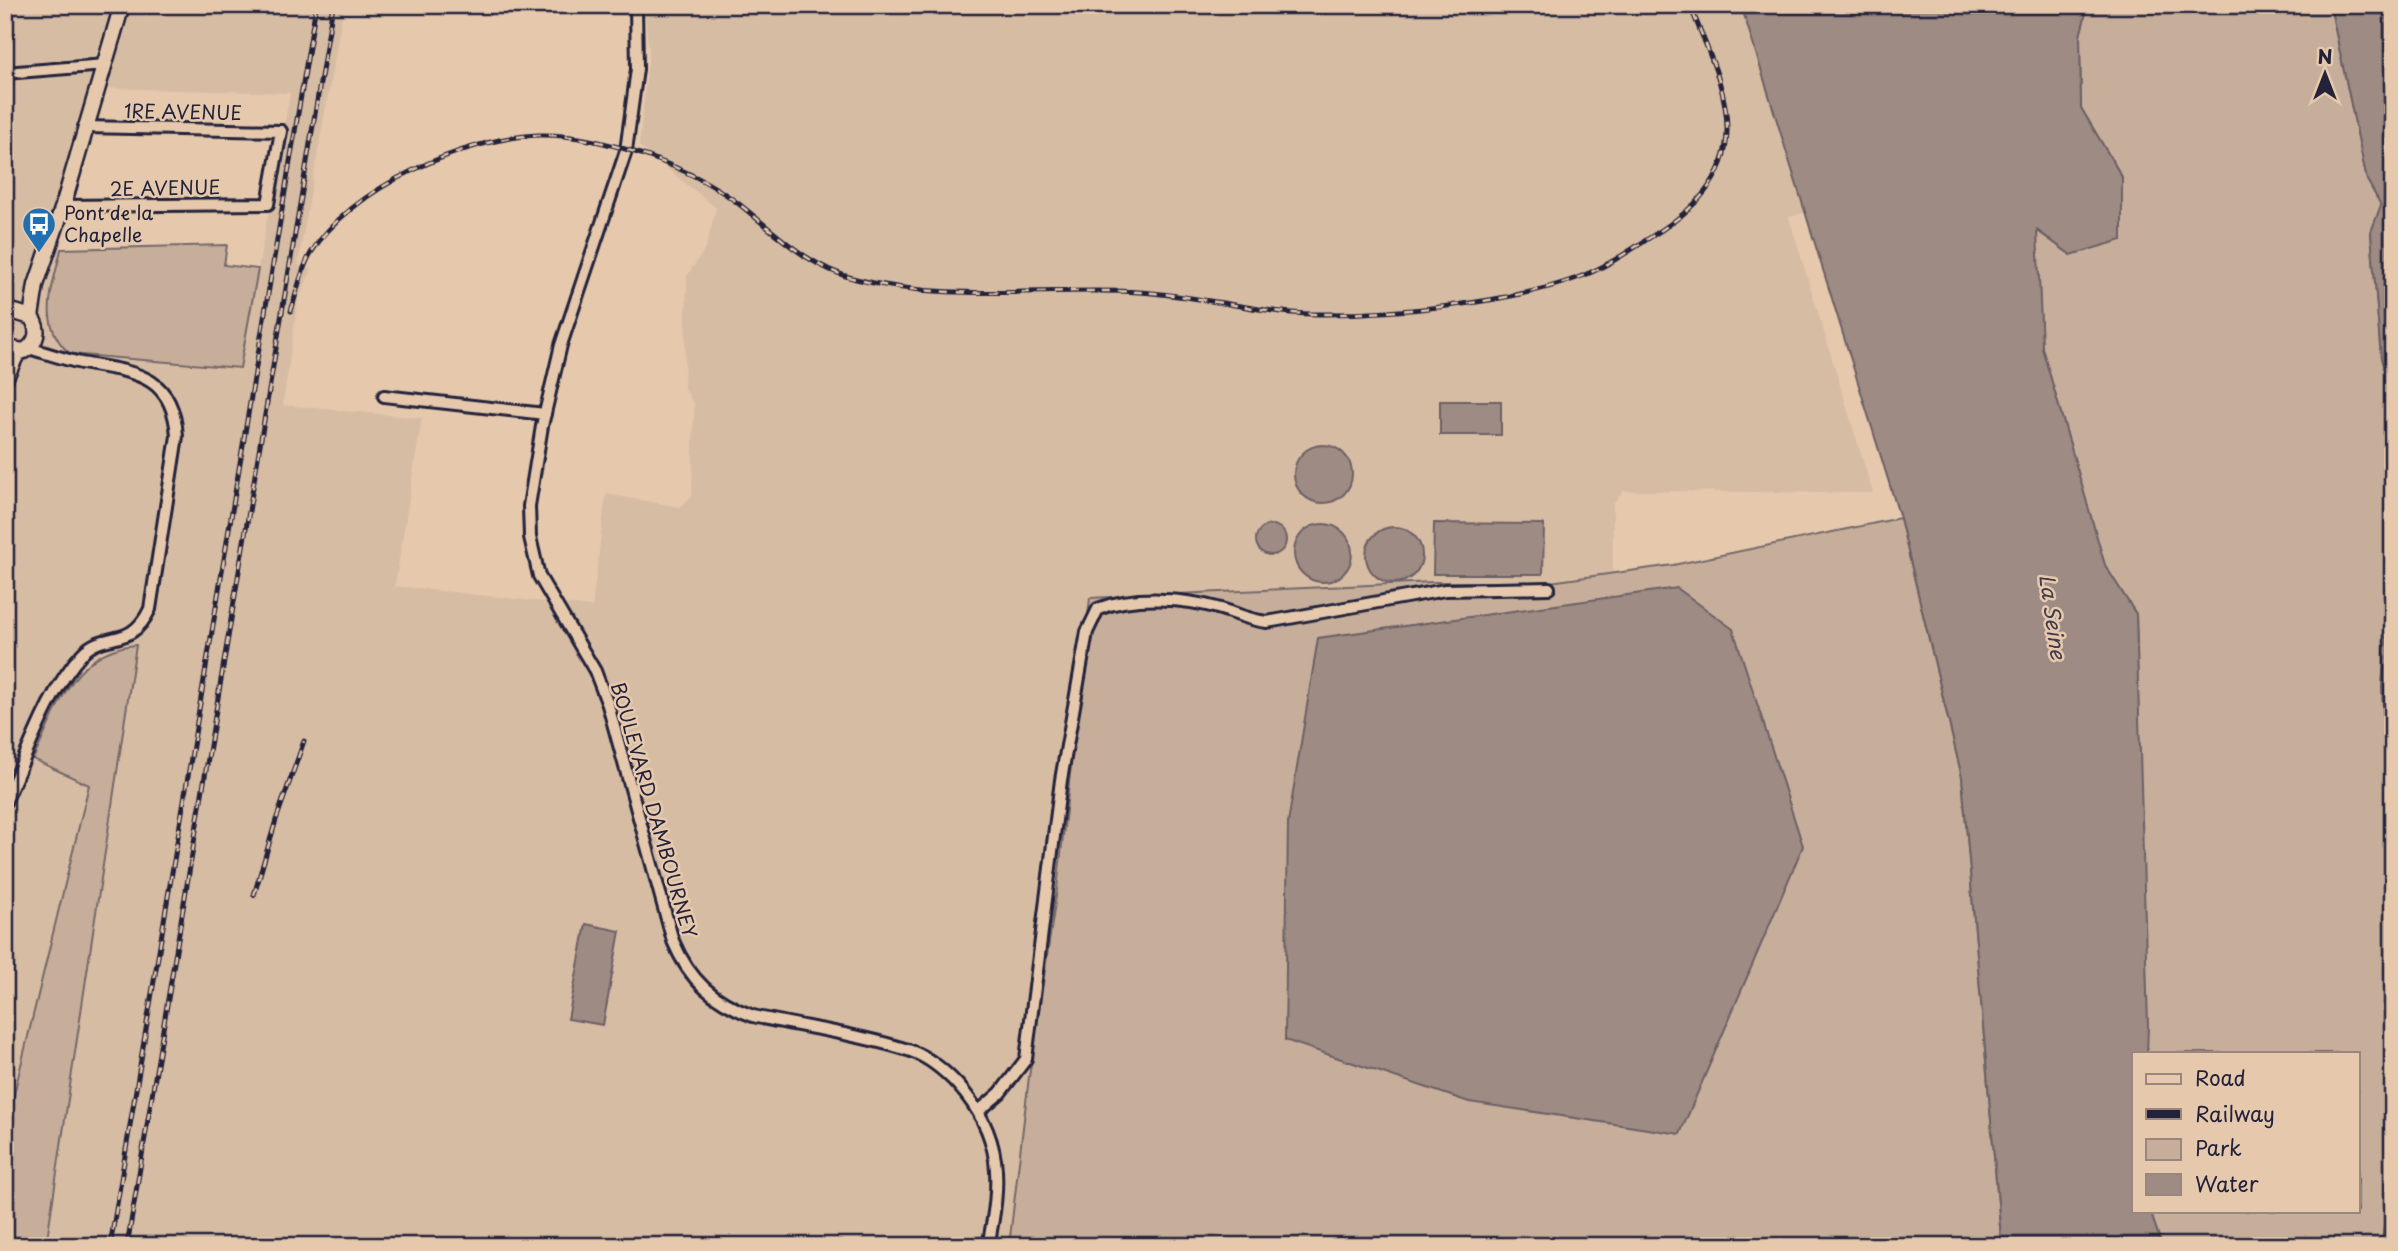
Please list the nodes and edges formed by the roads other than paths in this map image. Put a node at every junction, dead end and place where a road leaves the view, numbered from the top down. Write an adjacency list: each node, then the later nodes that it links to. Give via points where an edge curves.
1 (122, 5): 3 (main road)
2 (636, 5): 16 (street, BOULEVARD DAMBOURNEY, via 637,69 626,151 566,329)
3 (105, 65): 4 (street); 5 (main road)
4 (5, 73)
5 (84, 127): 6 (street, 1RE AVENUE, via 281,131); 7 (main road)
6 (268, 204): 7 (street, 2E AVENUE)
7 (63, 206): 8 (main road)
8 (36, 285): 9 (main road); 10 (main road)
9 (10, 314): 10 (main road)
10 (31, 317): 11 (main road)
11 (37, 335): 12 (main road); 13 (street)
12 (17, 349): 13 (street); 14 (main road)
13 (55, 355): 18 (street, via 132,372 164,393 176,421 176,451 150,609 138,630 85,651 63,676)
14 (5, 379)
15 (384, 396): 16 (street)
16 (545, 414): 19 (street, BOULEVARD DAMBOURNEY, via 529,506 533,556 550,598 595,671 608,705 683,965 710,996 732,1008 928,1059 945,1071)
17 (1549, 588): 19 (street, via 1446,590 1267,622 1246,620 1200,603 1112,603 1097,609 1087,632 1061,780 1026,1059 1000,1093)
18 (5, 802)
19 (979, 1111): 20 (street, BOULEVARD DAMBOURNEY, via 996,1160 997,1199)
20 (988, 1246)

